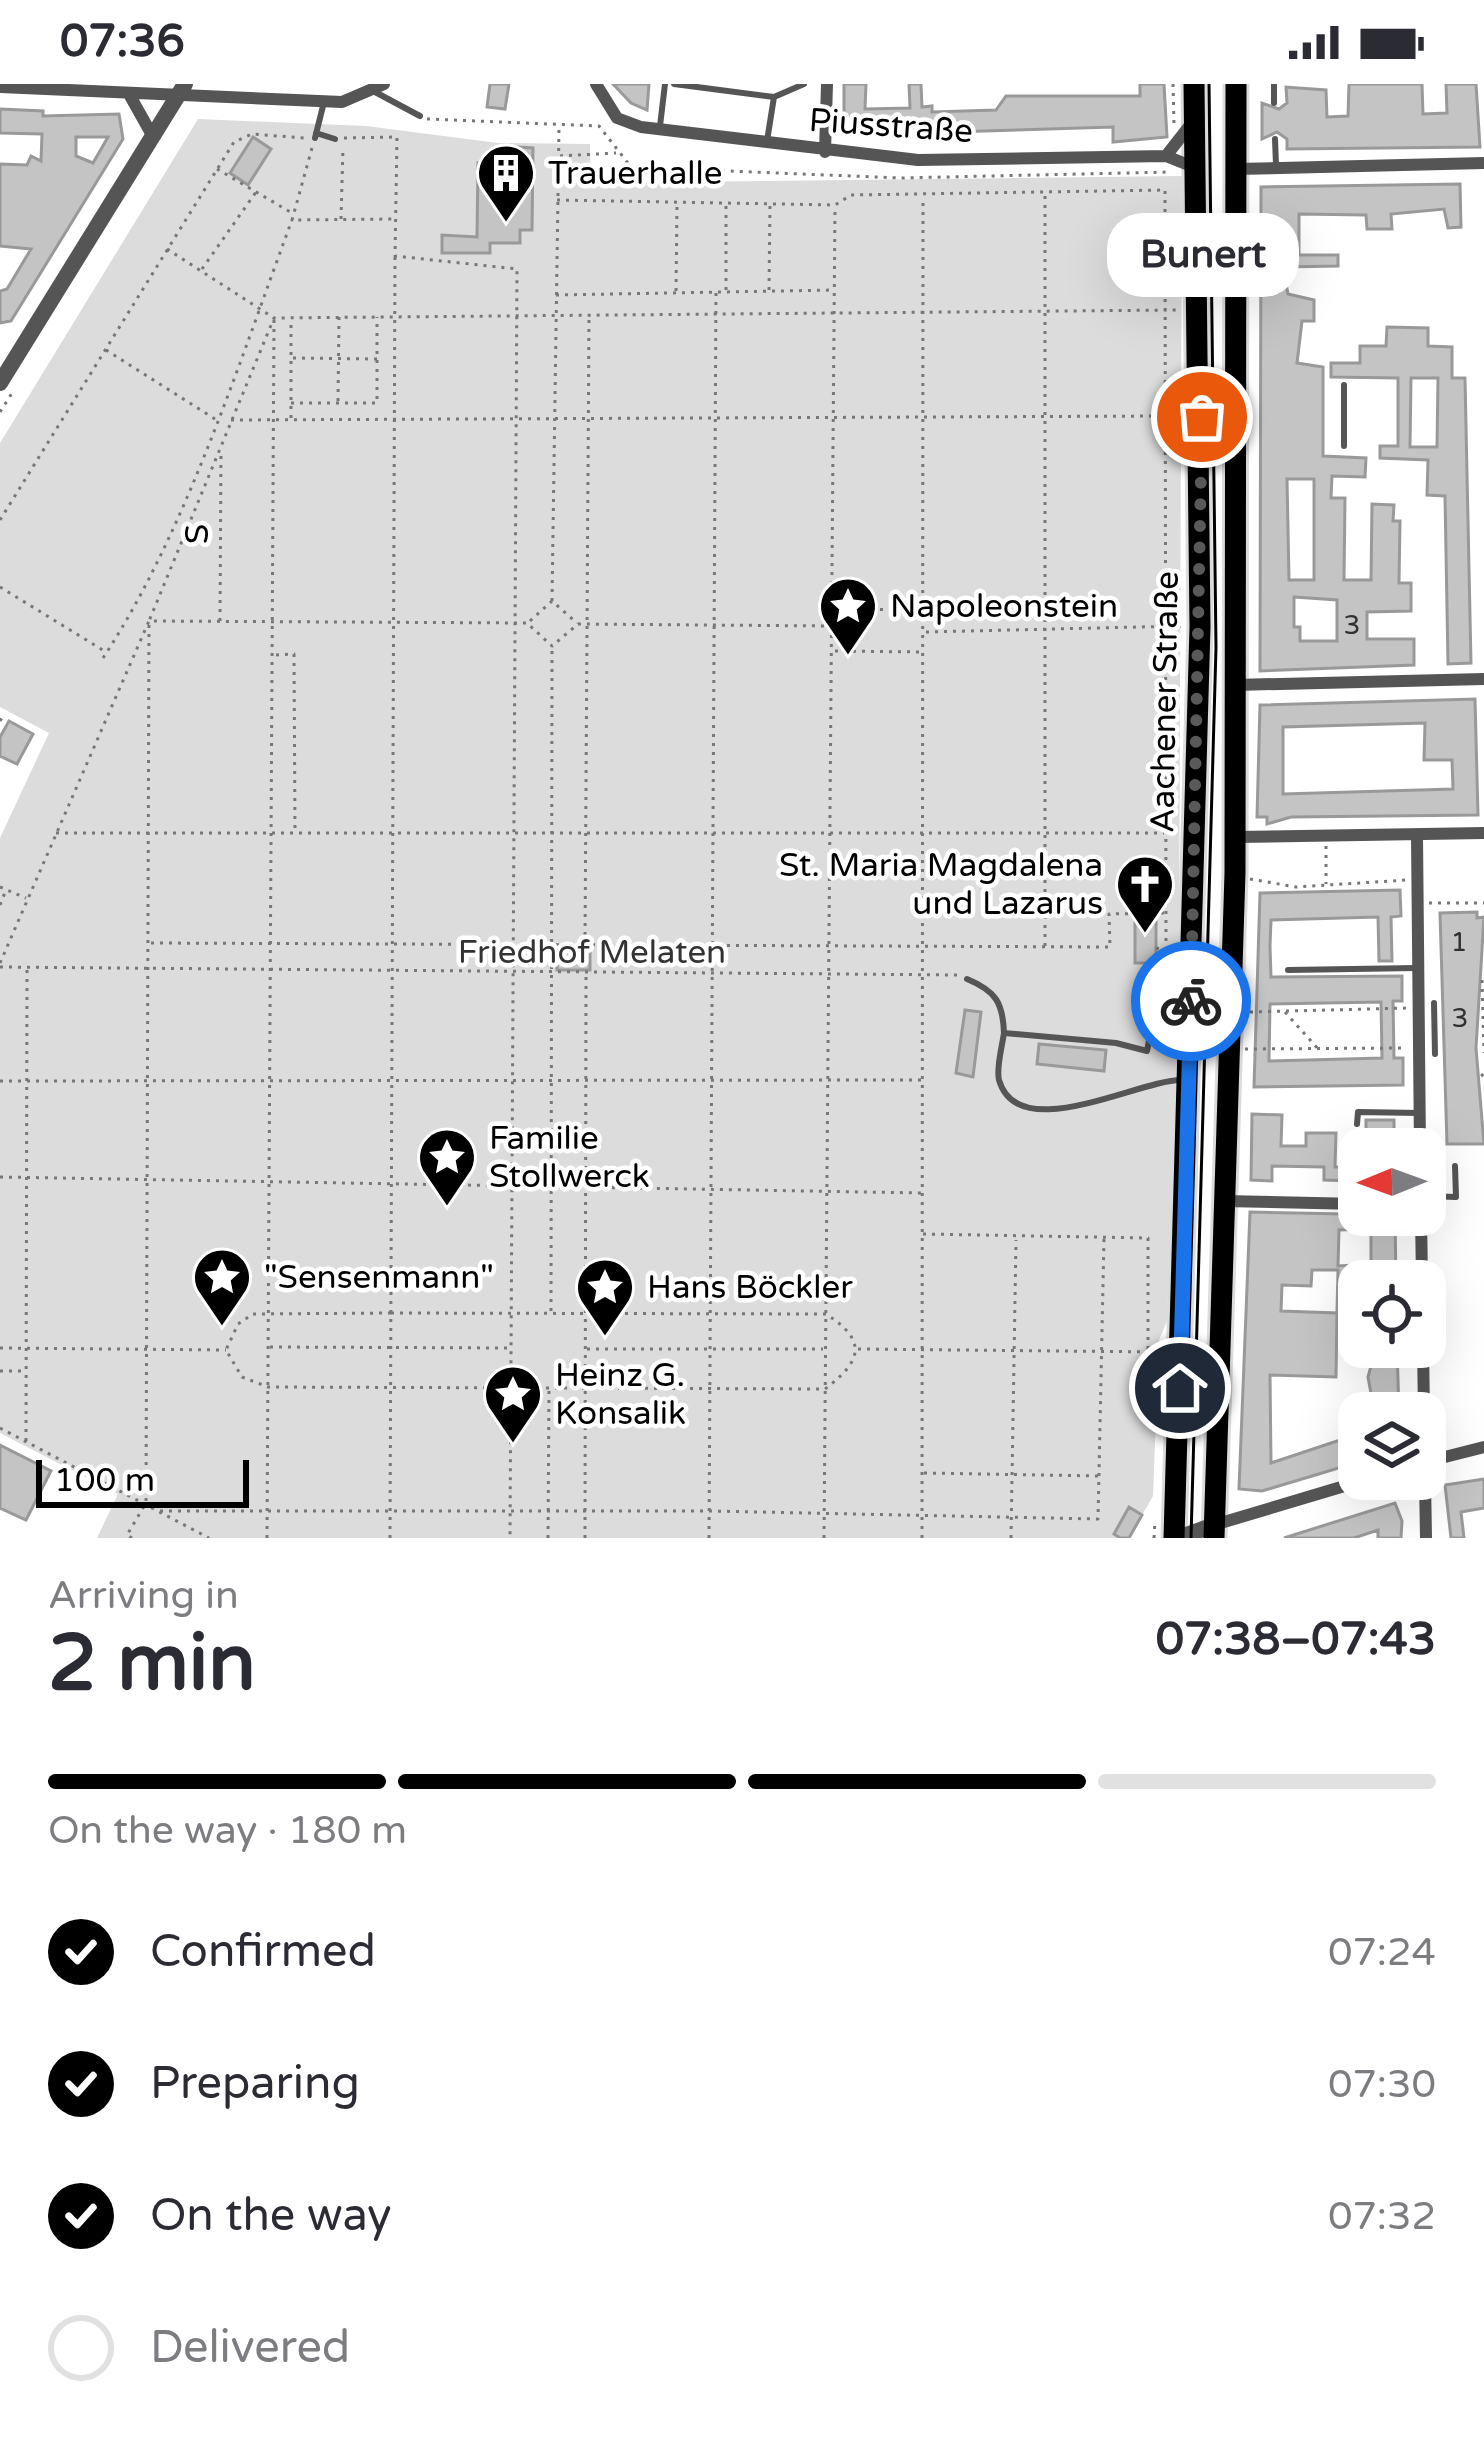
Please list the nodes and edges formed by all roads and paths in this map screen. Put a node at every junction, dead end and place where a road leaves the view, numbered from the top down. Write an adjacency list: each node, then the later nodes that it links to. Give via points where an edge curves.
1 (596, 84): 18 (street, Piusstraße, via 617,118)
2 (669, 84): 12 (lane); 18 (lane)
3 (804, 84): 12 (lane)
4 (827, 84): 24 (street)
5 (1194, 84): 16 (main road, Aachener Straße)
6 (1236, 84): 32 (main road, Aachener Straße)
7 (1274, 84): 14 (lane)
8 (0, 87): 11 (street)
9 (380, 88): 13 (street, via 350,102); 15 (lane)
10 (181, 91): 11 (street); 13 (street); 19 (street)
11 (129, 94): 19 (street)
12 (774, 97): 23 (lane)
13 (324, 102): 20 (lane)
14 (1274, 103)
15 (420, 116): 17 (path)
16 (1195, 119): 27 (street); 34 (main road, Aachener Straße)
17 (559, 125): 25 (path, via 599,126); 26 (path)
18 (659, 129): 23 (street, Piusstraße)
19 (152, 135): 74 (street)
20 (315, 135): 21 (lane); 31 (path, via 241,137); 44 (path)
21 (335, 139)
22 (1275, 139): 30 (lane)
23 (767, 144): 24 (street, Piusstraße)
24 (825, 152): 27 (street, Piusstraße, via 918,160)
25 (620, 153): 26 (path); 29 (path)
26 (558, 156): 33 (path)
27 (1166, 156): 34 (street, Piusstraße)
28 (1484, 163): 30 (street)
29 (631, 167): 33 (path); 34 (path, via 900,178); 35 (path, via 620,175)
30 (1276, 167): 32 (street)
31 (217, 169): 36 (path); 47 (path)
32 (1236, 169): 118 (main road, Aachener Straße)
33 (557, 170): 35 (path)
34 (1191, 170): 109 (main road, Aachener Straße)
35 (557, 179): 39 (path)
36 (256, 192): 44 (path); 49 (path)
37 (1045, 193): 38 (path); 57 (path); 59 (path, via 1165,190)
38 (923, 195): 43 (path, via 851,195); 58 (path)
39 (557, 200): 40 (path); 55 (path)
40 (677, 201): 41 (path); 54 (path)
41 (727, 202): 42 (path); 53 (path)
42 (770, 203): 43 (path); 51 (path)
43 (836, 205): 50 (path)
44 (292, 217): 45 (path); 56 (path)
45 (341, 219): 46 (path); 46 (path, via 344,138 397,137)
46 (395, 219): 48 (path)
47 (167, 249): 49 (path); 70 (path)
48 (394, 256): 62 (path); 64 (path, via 517,269)
49 (202, 270): 56 (path)
50 (834, 290): 51 (path); 60 (path)
51 (769, 291): 53 (path)
52 (716, 292): 53 (path); 54 (path); 61 (path)
53 (726, 292)
54 (676, 293): 55 (path)
55 (554, 295): 65 (path)
56 (260, 307): 68 (path); 87 (path)
57 (1045, 308): 58 (path); 59 (path); 80 (path)
58 (923, 310): 60 (path); 79 (path)
59 (1166, 310): 78 (path)
60 (834, 311): 61 (path); 83 (path)
61 (716, 314): 66 (path); 82 (path)
62 (394, 315): 63 (path); 64 (path); 84 (path)
63 (377, 316): 67 (path); 73 (path)
64 (516, 316): 65 (path); 85 (path)
65 (554, 316): 66 (path); 86 (path)
66 (589, 316): 81 (path)
67 (339, 317): 69 (path); 72 (path)
68 (274, 318): 69 (path); 88 (path); 89 (path)
69 (291, 318): 71 (path)
70 (105, 350): 87 (path); 93 (path)
71 (291, 358): 72 (path); 77 (path)
72 (339, 358): 73 (path); 76 (path)
73 (377, 358): 76 (path, via 377,403)
74 (0, 383)
75 (1344, 385): 92 (lane)
76 (338, 403): 77 (path)
77 (291, 404): 90 (path)
78 (1166, 416): 80 (path); 110 (path)
79 (923, 417): 80 (path); 83 (path); 97 (path)
80 (1045, 417): 111 (path)
81 (589, 418): 82 (path); 86 (path); 105 (path)
82 (715, 418): 83 (path); 107 (path)
83 (833, 418): 96 (path)
84 (394, 419): 85 (path); 90 (path); 102 (path)
85 (515, 419): 86 (path); 103 (path)
86 (554, 419): 95 (path)
87 (215, 420): 98 (path)
88 (231, 420): 89 (path); 91 (path)
89 (276, 420): 90 (path); 101 (path)
90 (291, 420)
91 (221, 446): 99 (path); 100 (path, S / S)
92 (1344, 446)
93 (0, 520)
94 (0, 586): 98 (path, via 105,656)
95 (552, 601): 104 (path); 106 (path)
96 (833, 609): 97 (path); 108 (path)
97 (923, 610): 112 (path)
98 (130, 616): 99 (path)
99 (149, 621): 100 (path); 119 (path); 120 (path)
100 (220, 622): 101 (path)
101 (275, 623): 102 (path); 116 (path)
102 (393, 623): 103 (path); 123 (path)
103 (514, 623): 104 (path); 124 (path)
104 (527, 623): 113 (path)
105 (586, 623): 106 (path); 107 (path); 126 (path)
106 (578, 624): 113 (path)
107 (714, 624): 108 (path); 127 (path)
108 (832, 626): 114 (path)
109 (1200, 626): 110 (path); 154 (main road, Aachener Straße)
110 (1165, 627): 111 (path); 131 (path)
111 (1045, 631): 112 (path); 130 (path)
112 (923, 632): 115 (path)
113 (552, 646): 125 (path)
114 (833, 651): 115 (path); 128 (path)
115 (923, 652): 129 (path)
116 (275, 655): 121 (path); 122 (path, via 294,654)
117 (1484, 679): 118 (street)
118 (1235, 685): 133 (main road, Aachener Straße)
119 (56, 833): 120 (path); 140 (path)
120 (150, 833): 121 (path); 145 (path)
121 (272, 833): 122 (path); 146 (path)
122 (295, 833): 123 (path)
123 (393, 833): 124 (path); 147 (path)
124 (512, 833): 125 (path); 148 (path)
125 (552, 833): 126 (path); 149 (path)
126 (586, 833): 127 (path); 150 (path)
127 (713, 833): 128 (path); 151 (path)
128 (832, 833): 129 (path); 152 (path)
129 (923, 833): 130 (path); 153 (path)
130 (1045, 833): 131 (path); 155 (path)
131 (1166, 833): 144 (path)
132 (1484, 833): 135 (street)
133 (1235, 836): 134 (street); 136 (main road, Aachener Straße)
134 (1326, 836): 135 (street); 138 (path)
135 (1417, 836): 137 (street)
136 (1235, 873): 138 (path, via 1262,883); 176 (main road, Aachener Straße)
137 (1414, 879): 138 (path); 142 (street)
138 (1326, 886)
139 (3, 889): 140 (path); 143 (path)
140 (27, 898): 158 (path)
141 (1484, 903): 142 (path)
142 (1415, 904): 160 (street)
143 (0, 905)
144 (1166, 914): 155 (path, via 1109,914 1110,947); 157 (path)
145 (148, 944): 146 (path); 161 (path)
146 (271, 944): 147 (path); 162 (path)
147 (393, 944): 148 (path); 163 (path)
148 (512, 945): 149 (path); 165 (path)
149 (551, 945): 150 (path); 166 (path)
150 (585, 945): 151 (path)
151 (712, 946): 152 (path); 168 (path)
152 (830, 946): 153 (path); 169 (path)
153 (923, 946): 155 (path); 170 (path)
154 (1193, 947): 157 (path); 174 (main road, Aachener Straße)
155 (1045, 948)
156 (1156, 948): 157 (path)
157 (1167, 949)
158 (0, 965): 159 (path)
159 (27, 968): 161 (path); 193 (path)
160 (1416, 968): 164 (lane); 175 (street)
161 (147, 969): 162 (path); 194 (path)
162 (271, 970): 163 (path); 195 (path)
163 (392, 970): 165 (path); 185 (path)
164 (1288, 970)
165 (512, 972): 166 (path); 186 (path)
166 (551, 972): 167 (path); 187 (path)
167 (586, 972): 168 (path); 188 (path)
168 (712, 974): 169 (path); 189 (path)
169 (830, 974): 170 (path); 190 (path)
170 (923, 975): 171 (path); 191 (path)
171 (968, 979): 178 (lane, via 1003,1006)
172 (1482, 980): 182 (path)
173 (1434, 1003): 183 (lane)
174 (1191, 1005): 178 (lane, via 1166,1009 1150,1028 1147,1051); 184 (main road, Aachener Straße)
175 (1416, 1008): 177 (path); 179 (street)
176 (1230, 1011): 177 (path); 180 (main road, Aachener Straße)
177 (1284, 1011): 181 (path)
178 (1004, 1034): 184 (lane, via 998,1078 1010,1100 1032,1111)
179 (1417, 1047): 181 (path); 196 (street)
180 (1229, 1048): 181 (path); 212 (main road, Aachener Straße)
181 (1319, 1050)
182 (1484, 1053)
183 (1435, 1054)
184 (1190, 1079): 257 (main road, Aachener Straße)
185 (392, 1080): 186 (path); 195 (path); 204 (path)
186 (511, 1080): 187 (path); 205 (path)
187 (551, 1080): 188 (path); 206 (path)
188 (586, 1080): 189 (path); 207 (path)
189 (711, 1080): 190 (path); 208 (path)
190 (829, 1080): 191 (path); 209 (path)
191 (923, 1080): 210 (path)
192 (0, 1081): 193 (path)
193 (23, 1081): 194 (path); 201 (path)
194 (148, 1081): 195 (path); 202 (path)
195 (269, 1081): 203 (path)
196 (1419, 1113): 197 (lane, via 1358,1112); 198 (street)
197 (1357, 1124)
198 (1419, 1128)
199 (1455, 1166): 211 (lane, via 1456,1197)
200 (0, 1177): 201 (path)
201 (26, 1177): 202 (path); 226 (path)
202 (148, 1179): 203 (path); 230 (path)
203 (268, 1181): 204 (path); 217 (path)
204 (392, 1184): 205 (path); 218 (path)
205 (511, 1186): 206 (path); 219 (path)
206 (551, 1186): 207 (path); 220 (path)
207 (586, 1187): 208 (path); 221 (path)
208 (711, 1190): 209 (path); 222 (path)
209 (827, 1192): 210 (path); 223 (path)
210 (923, 1193): 214 (path)
211 (1446, 1197)
212 (1224, 1201): 213 (street); 270 (main road, Aachener Straße)
213 (1338, 1204)
214 (923, 1234): 215 (path); 235 (path)
215 (1016, 1236): 216 (path); 236 (path)
216 (1104, 1238): 237 (path); 238 (path, via 1148,1238)
217 (269, 1312): 218 (path); 224 (path); 234 (path, via 238,1324)
218 (391, 1312): 219 (path); 227 (path)
219 (510, 1313): 220 (path); 228 (path)
220 (550, 1313): 221 (path)
221 (585, 1313): 222 (path); 229 (path)
222 (710, 1313): 223 (path); 231 (path)
223 (826, 1314): 232 (path); 233 (path, via 849,1328)
224 (268, 1347): 227 (path); 242 (path)
225 (0, 1348): 226 (path)
226 (26, 1348): 230 (path); 241 (path)
227 (391, 1348): 228 (path); 243 (path)
228 (510, 1348): 244 (path)
229 (585, 1348): 231 (path); 246 (path)
230 (147, 1349): 234 (path); 259 (path)
231 (710, 1349): 232 (path); 247 (path)
232 (826, 1349): 248 (path)
233 (856, 1349): 235 (path); 248 (path, via 850,1370)
234 (226, 1350): 242 (path, via 242,1377)
235 (923, 1350): 236 (path); 253 (path)
236 (1015, 1350): 237 (path); 254 (path)
237 (1101, 1350): 238 (path); 255 (path)
238 (1148, 1352): 239 (path)
239 (1175, 1352)
240 (0, 1371): 241 (path)
241 (26, 1371): 250 (path)
242 (268, 1388): 243 (path); 262 (path)
243 (391, 1388): 244 (path); 263 (path)
244 (510, 1388): 245 (path); 264 (path)
245 (549, 1388): 246 (path); 265 (path)
246 (585, 1388): 247 (path); 260 (path)
247 (710, 1389): 248 (path); 266 (path)
248 (826, 1389): 267 (path)
249 (0, 1428): 250 (path)
250 (26, 1441): 259 (path)
251 (1484, 1448): 252 (street)
252 (1446, 1457)
253 (922, 1473): 254 (path); 268 (path)
254 (1014, 1474): 255 (path); 269 (path)
255 (1100, 1477): 269 (path, via 1098,1519)
256 (1338, 1489): 270 (street)
257 (1175, 1497): 270 (main road, via 1188,1518); 282 (main road, Aachener Straße)
258 (1425, 1500): 283 (street)
259 (146, 1503): 261 (path); 271 (path)
260 (585, 1510): 265 (path); 266 (path); 277 (path)
261 (160, 1511): 262 (path); 272 (path)
262 (266, 1511): 263 (path); 273 (path)
263 (391, 1511): 264 (path); 274 (path)
264 (510, 1511): 265 (path); 275 (path)
265 (548, 1511): 276 (path)
266 (709, 1511): 267 (path); 278 (path)
267 (824, 1514): 268 (path); 279 (path)
268 (922, 1514): 269 (path); 280 (path)
269 (1012, 1516): 281 (path)
270 (1214, 1532): 282 (street)
271 (131, 1538)
272 (209, 1538)
273 (267, 1538)
274 (390, 1538)
275 (510, 1538)
276 (548, 1538)
277 (585, 1538)
278 (709, 1538)
279 (824, 1538)
280 (922, 1538)
281 (1011, 1538)
282 (1176, 1538)
283 (1426, 1538)

